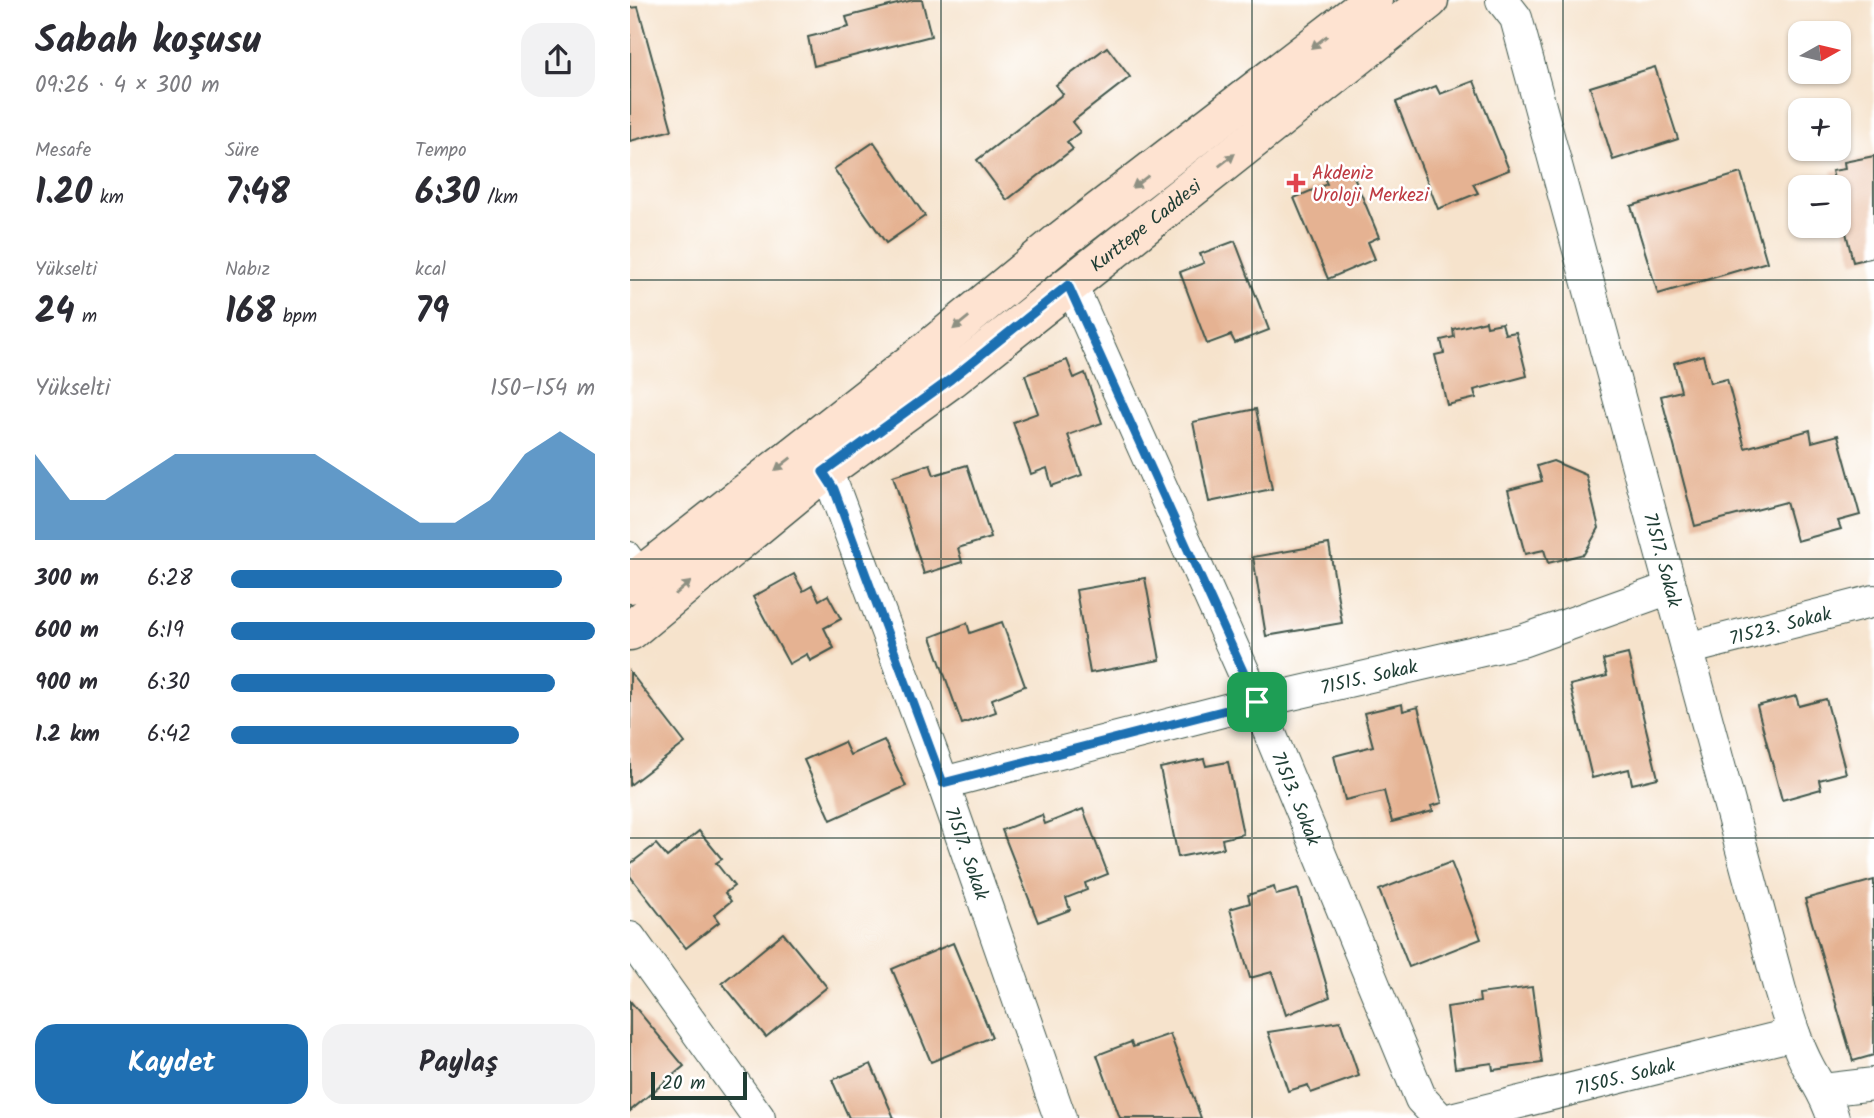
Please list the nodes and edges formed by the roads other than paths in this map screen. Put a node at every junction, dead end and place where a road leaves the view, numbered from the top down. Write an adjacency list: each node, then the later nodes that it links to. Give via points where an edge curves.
1 (1373, 0): 6 (main road, Kurttepe Caddesi, one-way to 6, via 1059,242 928,350)
2 (1429, 0): 4 (main road, Kurttepe Caddesi, one-way to 2)
3 (1502, 0): 7 (street, 71517. Sokak, via 1516,18)
4 (1068, 285): 5 (main road, Kurttepe Caddesi, via 951,379); 11 (street, 71513. Sokak)
5 (823, 472): 9 (main road, Kurttepe Caddesi, one-way to 5); 12 (street, 71517. Sokak, via 834,489)
6 (635, 568)
7 (1670, 588): 10 (street, 71517. Sokak); 11 (street, 71515. Sokak, via 1522,641)
8 (1874, 601): 10 (street, 71523. Sokak)
9 (630, 631)
10 (1687, 649): 14 (street, 71517. Sokak)
11 (1257, 702): 12 (street, 71515. Sokak); 19 (street, 71513. Sokak, via 1421,1099)
12 (943, 783): 18 (street, 71517. Sokak)
13 (630, 938): 17 (street)
14 (1794, 1034): 16 (street, 71517. Sokak); 20 (street, 71505. Sokak)
15 (1874, 1084): 16 (street)
16 (1828, 1104)
17 (759, 1118)
18 (1060, 1118)
19 (1439, 1118)
20 (1455, 1118)

